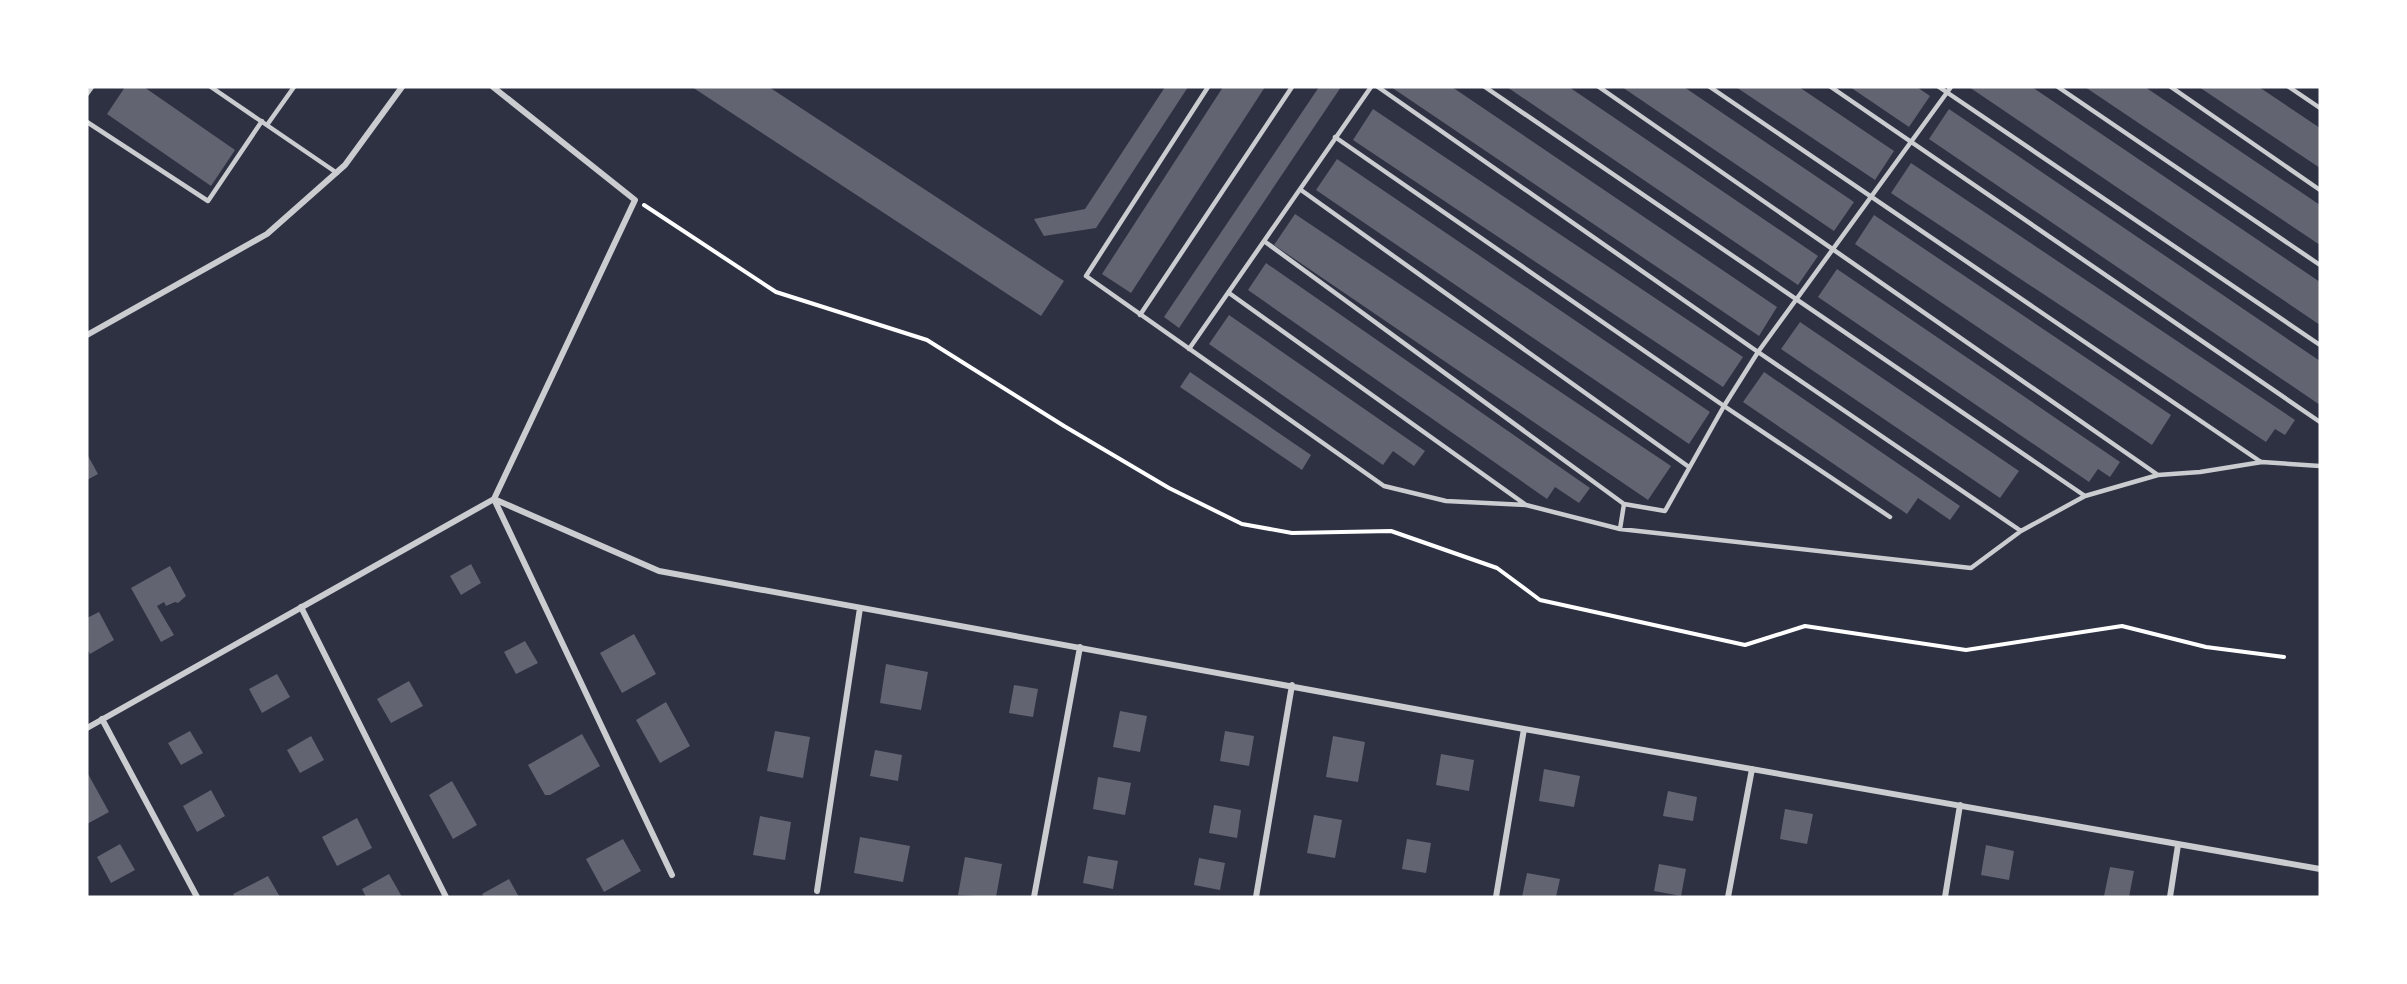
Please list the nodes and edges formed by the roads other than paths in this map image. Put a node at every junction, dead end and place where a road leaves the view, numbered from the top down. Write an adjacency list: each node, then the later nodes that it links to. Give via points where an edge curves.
1 (92, 87): 20 (lane)
2 (211, 87): 23 (lane)
3 (294, 87): 24 (lane)
4 (402, 87): 27 (street)
5 (493, 87): 48 (street, via 635,200)
6 (1208, 87): 36 (lane, via 1086,276)
7 (1292, 87): 36 (lane)
8 (1371, 87): 25 (lane)
9 (1378, 87): 40 (lane)
10 (1485, 87): 35 (lane)
11 (1599, 87): 32 (lane)
12 (1710, 87): 30 (lane)
13 (1831, 87): 26 (lane)
14 (1939, 87): 19 (lane)
15 (1951, 87): 19 (lane)
16 (2058, 87): 33 (lane)
17 (2171, 87): 29 (lane)
18 (2289, 87): 21 (lane)
19 (1947, 93): 26 (lane); 38 (lane)
20 (87, 94)
21 (2320, 108)
22 (87, 122): 23 (lane, via 208,201)
23 (262, 122): 24 (lane)
24 (267, 125): 27 (lane)
25 (1335, 137): 28 (lane); 41 (lane)
26 (1911, 141): 30 (lane); 42 (lane)
27 (337, 173): 37 (street, via 267,234)
28 (1301, 190): 31 (lane); 45 (lane)
29 (2320, 190)
30 (1870, 196): 32 (lane); 43 (lane)
31 (1264, 241): 34 (lane); 49 (lane)
32 (1833, 248): 35 (lane); 46 (lane)
33 (2320, 265)
34 (1229, 293): 39 (lane); 50 (lane)
35 (1797, 300): 40 (lane); 47 (lane)
36 (1140, 315): 39 (lane)
37 (87, 335)
38 (2320, 345)
39 (1189, 349): 50 (lane, via 1384,486 1446,501)
40 (1758, 352): 41 (lane); 53 (lane)
41 (1724, 406): 45 (lane); 51 (lane)
42 (2320, 422)
43 (2262, 462): 44 (lane); 46 (lane)
44 (2320, 465)
45 (1689, 467): 49 (lane, via 1665,511)
46 (2158, 475): 47 (lane)
47 (2085, 496): 53 (lane)
48 (494, 499): 54 (street); 55 (street, via 659,571); 65 (street)
49 (1624, 504): 52 (lane)
50 (1526, 505): 52 (lane)
51 (1890, 517)
52 (1620, 529): 53 (lane, via 1971,568)
53 (2021, 531)
54 (301, 607): 58 (street); 68 (street)
55 (860, 608): 56 (street); 66 (street)
56 (1080, 647): 57 (street); 69 (street)
57 (1292, 685): 60 (street); 70 (street)
58 (102, 719): 59 (street); 67 (street)
59 (87, 728)
60 (1524, 729): 61 (street); 71 (street)
61 (1752, 769): 62 (street); 72 (street)
62 (1960, 805): 63 (street); 73 (street)
63 (2178, 845): 64 (street); 74 (street)
64 (2320, 869)
65 (672, 875)
66 (817, 891)
67 (197, 897)
68 (446, 897)
69 (1034, 897)
70 (1256, 897)
71 (1496, 897)
72 (1728, 897)
73 (1944, 897)
74 (2170, 897)

